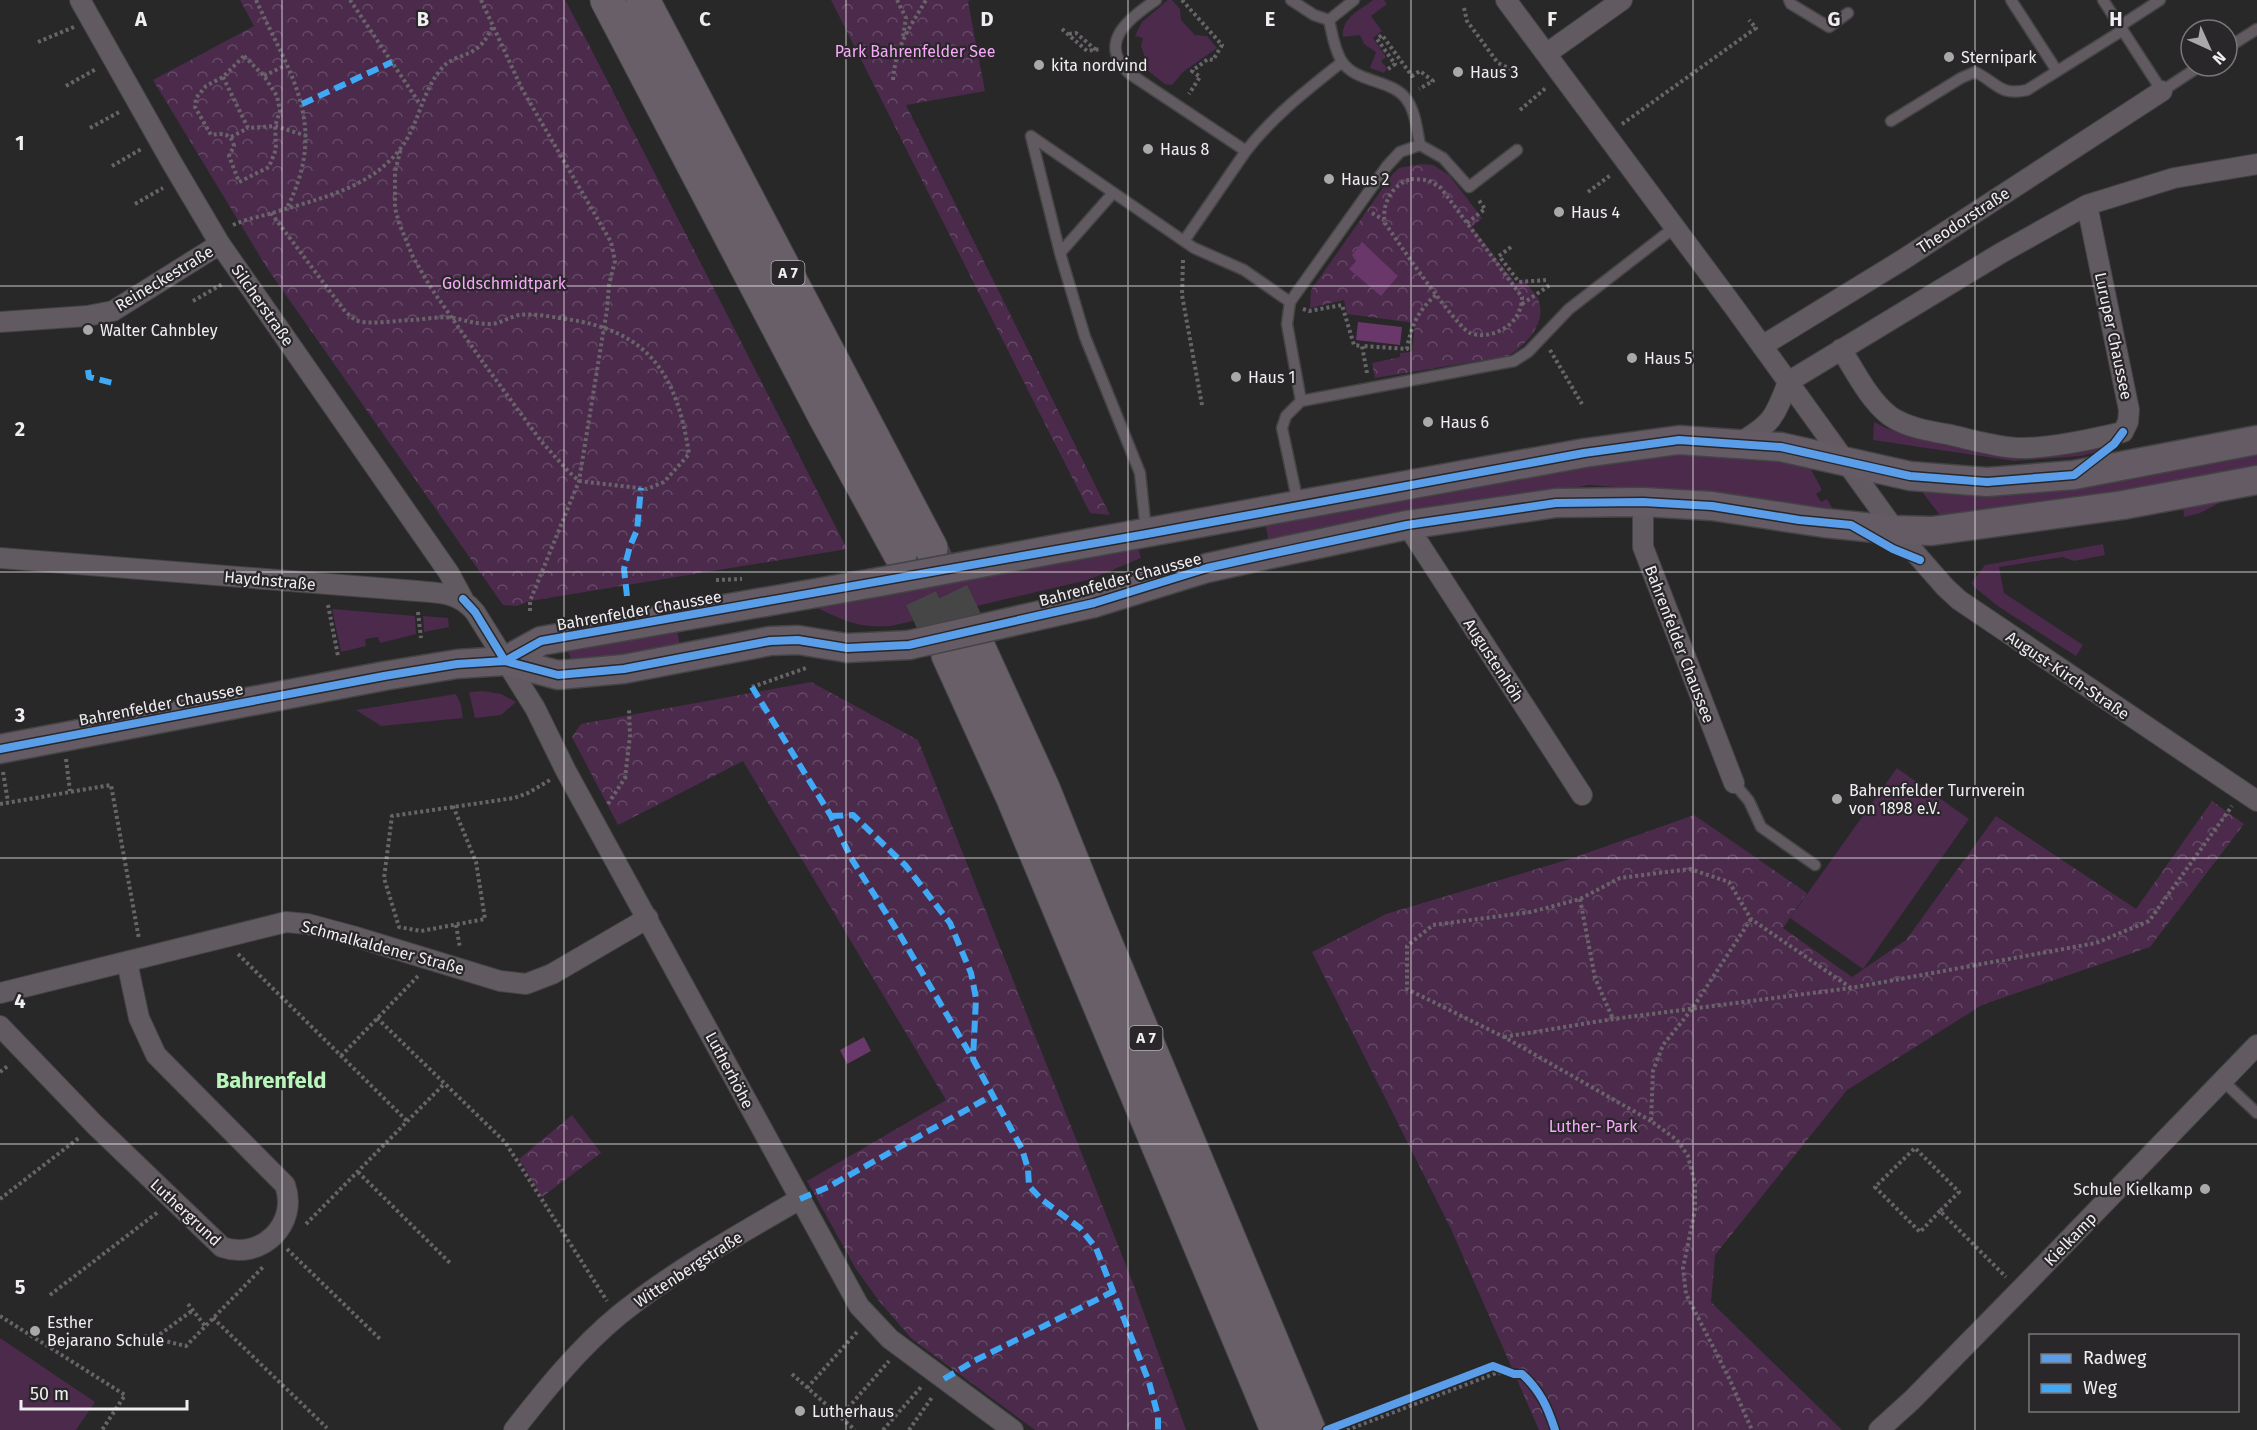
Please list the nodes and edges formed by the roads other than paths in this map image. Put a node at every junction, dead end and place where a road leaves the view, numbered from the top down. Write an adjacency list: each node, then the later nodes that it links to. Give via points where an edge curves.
1 (80, 0): 32 (street, Silcherstraße)
2 (607, 0): 3 (highway, A 7, via 825,417 916,551)
3 (643, 0)
4 (1156, 0): 26 (lane, via 1122,28 1117,60 1130,74)
5 (1291, 0): 14 (lane)
6 (1354, 0): 14 (lane)
7 (1506, 0): 18 (street)
8 (1622, 0): 18 (street)
9 (1789, 0): 13 (lane, via 1829,27)
10 (2010, 0): 20 (lane)
11 (2103, 0): 15 (lane)
12 (2160, 0): 15 (lane)
13 (1848, 13)
14 (1329, 20): 19 (lane)
15 (2121, 28): 20 (lane); 22 (lane)
16 (2257, 29): 17 (lane)
17 (2239, 40)
18 (1546, 54): 30 (street)
19 (1342, 62): 24 (lane, via 1406,99); 26 (lane, via 1281,111)
20 (2057, 71): 23 (lane, via 2016,93 2000,90 1975,72)
21 (2182, 78): 22 (lane, Theodorstraße)
22 (2162, 91): 36 (street, Theodorstraße)
23 (1891, 121)
24 (1420, 145): 25 (lane, via 1443,158 1469,187); 34 (lane, via 1400,152 1387,166)
25 (1517, 150)
26 (1246, 151): 31 (lane)
27 (2257, 164): 29 (street, via 2174,178)
28 (1113, 193): 31 (lane); 33 (lane); 33 (lane, via 1031,136)
29 (2087, 206): 37 (street); 37 (street, Luruper Chaussee, via 2129,410 2123,432 2020,448 1929,431 1891,417 1883,410)
30 (1675, 227): 36 (street); 39 (lane, via 1569,309 1514,361)
31 (1184, 241): 34 (lane, via 1244,270)
32 (220, 244): 35 (street, Reineckestraße, via 113,310 87,316); 50 (street, Silcherstraße, via 449,573)
33 (1060, 253): 48 (lane, via 1085,337 1140,473)
34 (1290, 302): 39 (lane, via 1287,324)
35 (0, 322)
36 (1762, 346): 38 (street)
37 (1841, 349): 38 (street)
38 (1788, 382): 41 (street, via 1769,423); 42 (street)
39 (1301, 401): 45 (lane, via 1286,416 1282,428)
40 (2257, 440): 42 (main road, via 2074,476 2012,481 1910,476)
41 (1739, 443): 42 (main road, Bahrenfelder Chaussee, via 1781,447); 45 (main road, Bahrenfelder Chaussee, via 1679,440 1584,453)
42 (1846, 462): 47 (street)
43 (2257, 480): 47 (main road, via 1992,524 1932,531)
44 (1642, 502): 46 (main road, Bahrenfelder Chaussee, via 1556,503); 47 (main road, Bahrenfelder Chaussee, via 1712,506); 55 (street, Bahrenfelder Chaussee, via 1643,547)
45 (1298, 506): 48 (main road, Bahrenfelder Chaussee)
46 (1407, 525): 53 (main road, Bahrenfelder Chaussee, bridge, via 1207,568 1094,603 909,645 847,648 798,640 770,641 624,669 558,675); 56 (street, Augustenhöh)
47 (1895, 530): 57 (street, August-Kirch-Straße, via 1959,600)
48 (1147, 534): 53 (main road, Bahrenfelder Chaussee, bridge, via 542,641)
49 (0, 558): 50 (street, Haydnstraße, via 449,594)
50 (463, 599): 53 (street)
51 (979, 648): 67 (highway, A 7)
52 (948, 654): 70 (highway, A 7, via 1012,796)
53 (505, 661): 54 (main road, Bahrenfelder Chaussee, via 384,676); 59 (street, Lutherhöhe, via 535,708)
54 (2, 760)
55 (1734, 783): 58 (lane, via 1749,801 1761,827)
56 (1582, 795)
57 (2257, 801)
58 (1815, 865)
59 (648, 918): 60 (street, Schmalkaldener Straße, via 552,974 526,984 500,981 286,922); 66 (street, Lutherhöhe)
60 (135, 960): 61 (street, Schmalkaldener Straße); 62 (street, Luthergrund, via 139,1018 156,1055 285,1185 288,1212 282,1225 263,1244 250,1250 222,1247 95,1125)
61 (0, 993)
62 (0, 1026)
63 (2257, 1045): 64 (street, Kielkamp)
64 (2223, 1081): 65 (lane); 71 (street, Kielkamp)
65 (2257, 1113)
66 (800, 1199): 68 (street, Wittenbergstraße, via 681,1269 618,1316 552,1381); 69 (street, Lutherhöhe, via 870,1318 890,1339)
67 (1323, 1428)
68 (514, 1430)
69 (1013, 1430)
70 (1276, 1430)
71 (1879, 1430)

